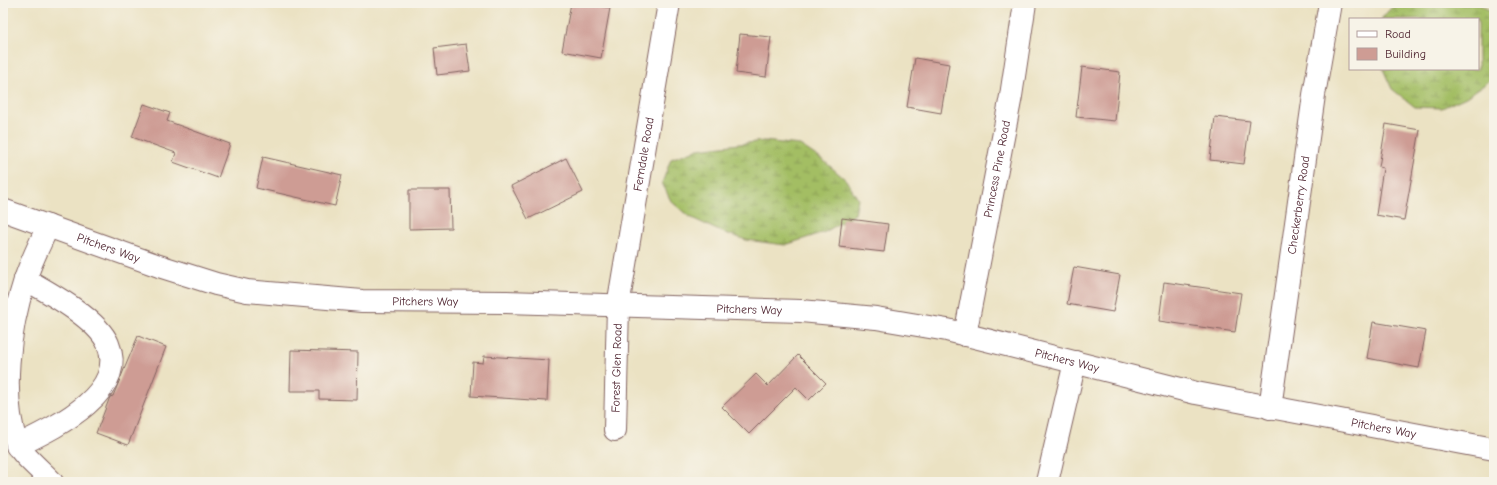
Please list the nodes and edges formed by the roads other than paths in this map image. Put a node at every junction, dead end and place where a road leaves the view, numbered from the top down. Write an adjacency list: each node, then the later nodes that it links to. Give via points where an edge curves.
1 (669, 3): 7 (main road, Ferndale Road)
2 (1025, 3): 8 (main road, Princess Pine Road, via 1011,96)
3 (1330, 3): 11 (main road, Checkerberry Road, via 1314,95)
4 (3, 210): 5 (main road, Pitchers Way)
5 (48, 226): 6 (main road); 7 (main road, Pitchers Way, via 159,266 247,291 362,301)
6 (25, 278): 10 (main road, via 6,360); 13 (main road, via 61,300 98,330 108,344 111,359 108,377 86,406 68,419)
7 (618, 306): 8 (main road, Pitchers Way, via 847,314); 12 (main road, Forest Glen Road)
8 (965, 335): 9 (main road, Pitchers Way)
9 (1075, 362): 11 (main road, Pitchers Way, via 1166,386); 16 (main road)
10 (4, 387): 13 (main road, via 8,419)
11 (1270, 408): 14 (main road, Pitchers Way)
12 (615, 430)
13 (17, 446): 15 (main road)
14 (1494, 449)
15 (52, 482)
16 (1047, 482)

